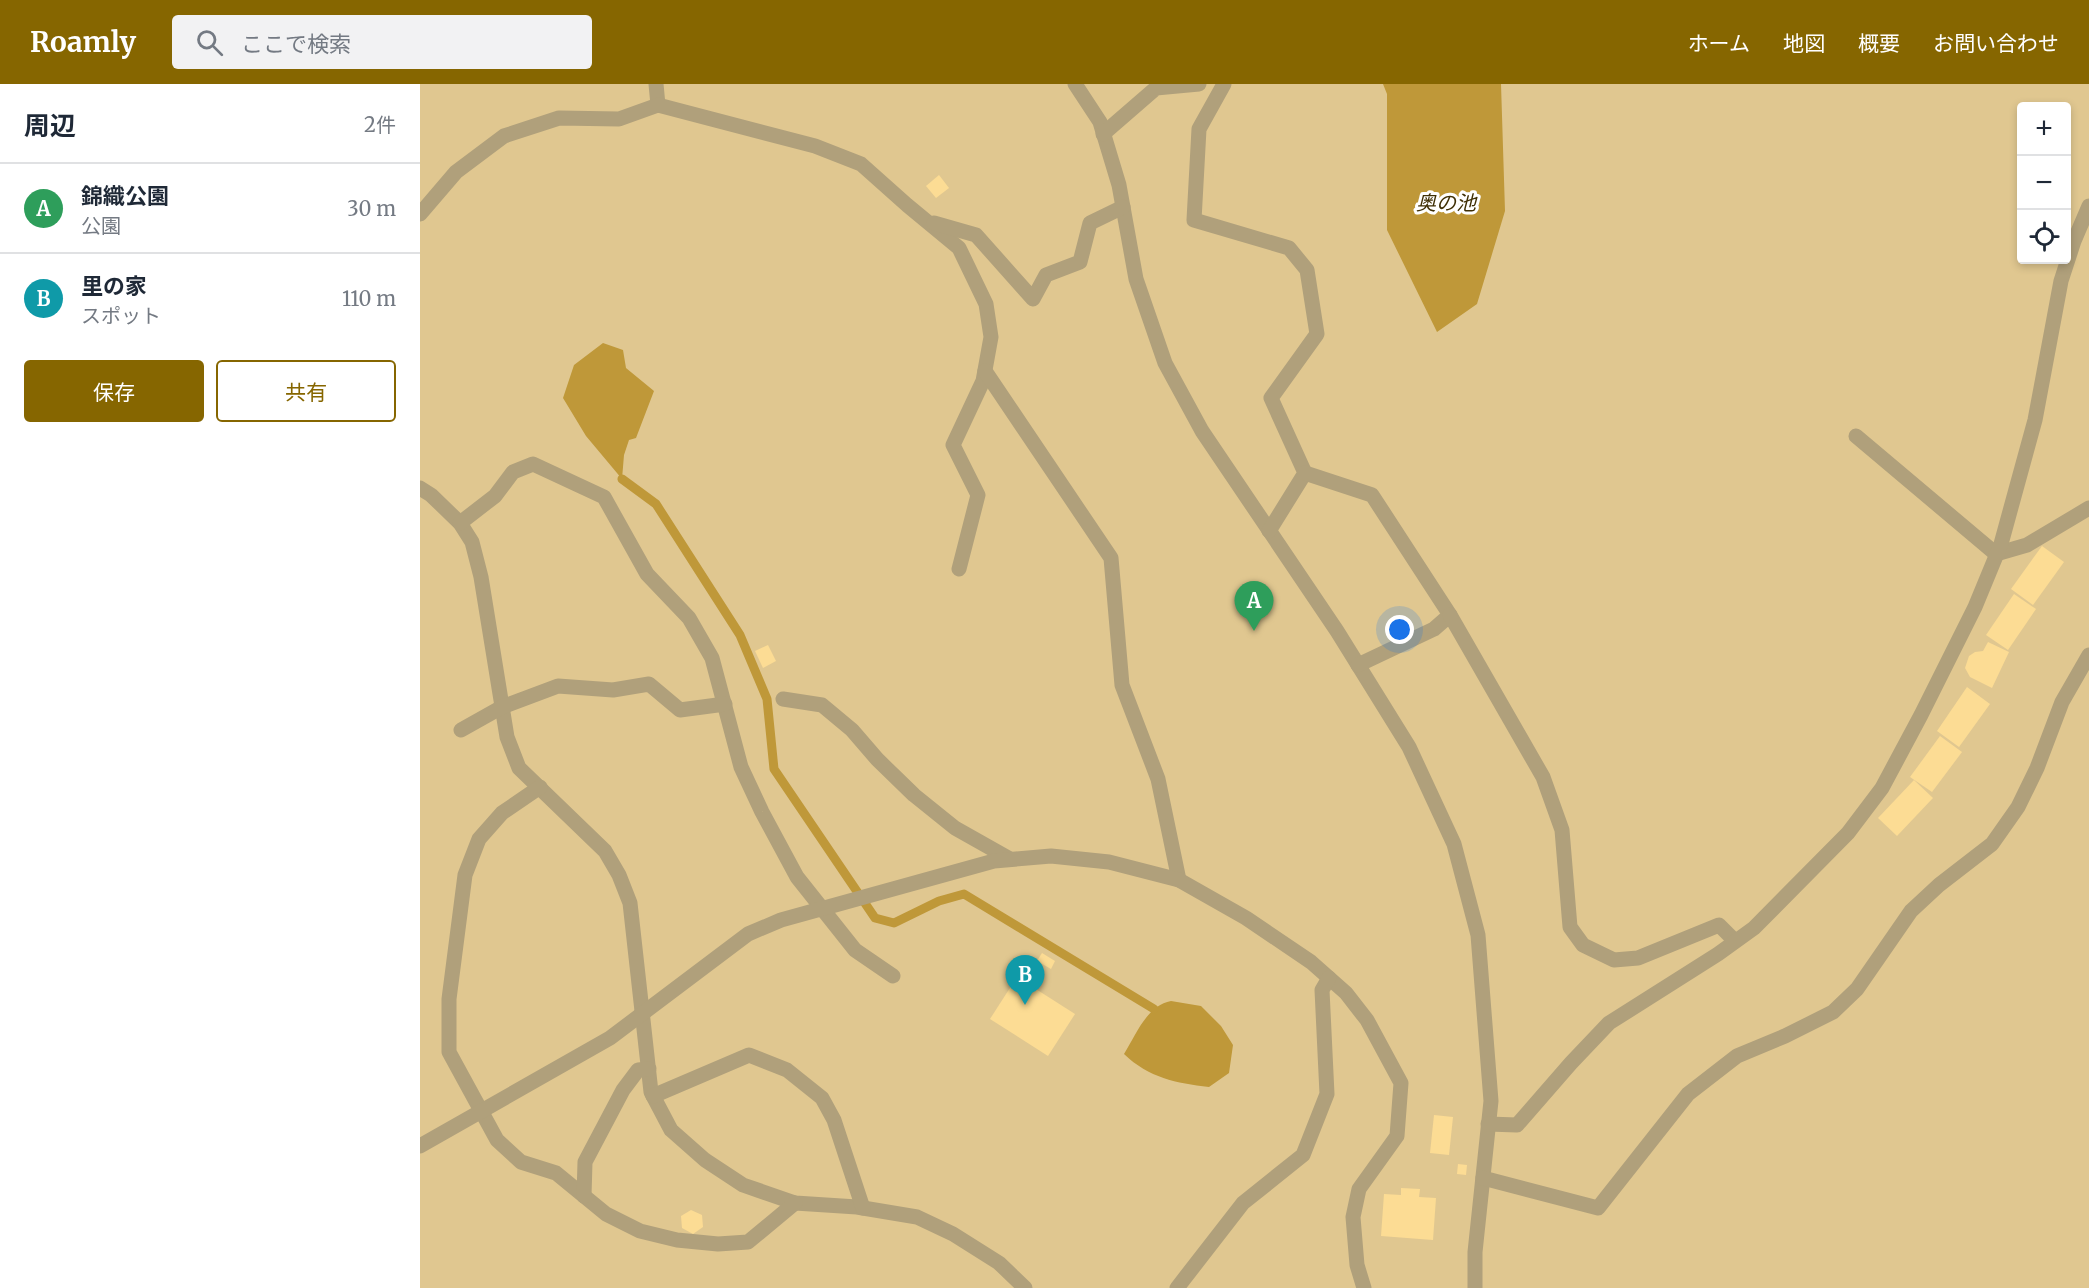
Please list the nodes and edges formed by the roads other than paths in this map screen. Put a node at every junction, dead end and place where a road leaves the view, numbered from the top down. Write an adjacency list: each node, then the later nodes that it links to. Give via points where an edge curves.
1 (656, 84): 5 (street)
2 (1075, 84): 6 (street, via 1100,122)
3 (1199, 84): 6 (street, via 1156,88)
4 (1224, 84): 14 (street, via 1199,129 1194,220 1289,248 1307,270 1317,334 1271,398)
5 (658, 105): 9 (street, via 619,119 559,118 504,136 456,172); 10 (street, via 815,146 861,164)
6 (1103, 134): 8 (street)
7 (2089, 206): 11 (street)
8 (1123, 207): 10 (street, via 1090,223 1080,262 1046,275 1033,299 976,235); 18 (street, via 1136,279 1165,363 1202,431)
9 (420, 214)
10 (926, 220): 12 (street, via 959,248 986,304 991,337)
11 (2082, 240): 19 (street, via 2061,281 2032,431)
12 (985, 371): 20 (street, via 953,445 978,495); 30 (street, via 1110,558 1122,685 1158,779)
13 (1856, 436): 19 (street)
14 (1305, 473): 18 (street); 21 (street, via 1372,495)
15 (420, 488): 17 (street)
16 (2089, 508): 19 (street, via 2027,545)
17 (460, 523): 25 (street, via 495,496 513,472 533,464 604,497 647,574 689,618 712,658); 26 (street, via 472,542 481,577)
18 (1269, 531): 23 (street)
19 (1996, 554): 32 (street, via 1975,607 1882,788 1848,833 1754,928)
20 (959, 569)
21 (1450, 615): 23 (street, via 1434,629); 32 (street, via 1544,777 1562,830 1570,927 1583,945 1614,960 1638,958 1719,925)
22 (2089, 655): 41 (street, via 2062,702 2018,807 1992,844 1911,912 1857,989 1833,1012 1737,1056 1688,1094 1598,1208)
23 (1358, 665): 39 (street, via 1409,747 1454,844 1478,935 1491,1101)
24 (783, 699): 29 (street, via 822,705 852,730 914,795 955,828)
25 (725, 704): 26 (street, via 680,710 649,684 613,690 558,686); 31 (street, via 741,767 762,812 797,877)
26 (502, 707): 27 (street); 28 (street, via 507,737 519,768)
27 (461, 730)
28 (540, 787): 35 (street, via 605,850 619,875 630,903); 38 (street, via 502,813 479,839 465,875 449,999 449,1052)
29 (1010, 859): 30 (street, via 1051,856 1109,862); 31 (street)
30 (1179, 880): 34 (street, via 1246,918)
31 (823, 908): 33 (street, via 855,950); 35 (street, via 748,934)
32 (1735, 941): 39 (street, via 1609,1023 1517,1125)
33 (893, 976)
34 (1329, 978): 46 (street, via 1322,990 1327,1094 1303,1155 1243,1203); 47 (street, via 1368,1020 1401,1083 1397,1136 1359,1189 1353,1217 1357,1265)
35 (642, 1014): 36 (street); 38 (street, via 610,1038)
36 (649, 1069): 37 (street); 42 (street, via 638,1070 623,1090 585,1162)
37 (653, 1096): 43 (street, via 671,1130 705,1160 743,1185); 44 (street, via 749,1055 787,1070 822,1098 834,1120)
38 (481, 1112): 40 (street); 42 (street, via 497,1140 521,1162 556,1173)
39 (1488, 1124): 41 (street)
40 (420, 1146)
41 (1483, 1178): 48 (street)
42 (584, 1196): 43 (street, via 606,1214 640,1232 718,1244 748,1242)
43 (795, 1203): 44 (street)
44 (863, 1208): 45 (street, via 917,1217 953,1234 999,1263)
45 (1025, 1288)
46 (1177, 1288)
47 (1364, 1288)
48 (1474, 1288)

